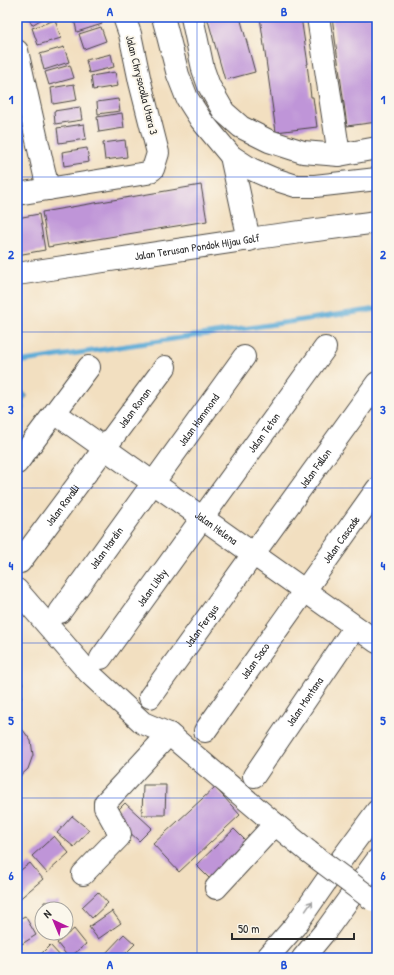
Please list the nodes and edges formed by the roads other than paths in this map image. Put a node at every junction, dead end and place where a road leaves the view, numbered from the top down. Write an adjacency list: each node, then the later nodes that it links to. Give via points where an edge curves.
1 (124, 17): 12 (street, Jalan Chrysocolla Utara 3, via 158,153 153,169 147,173)
2 (163, 17): 9 (street, via 178,75 187,98 200,120)
3 (192, 17): 8 (street, via 203,69 209,86 224,112 240,127 269,141 303,152)
4 (318, 17): 8 (street)
5 (17, 51): 6 (street)
6 (20, 78): 12 (street)
7 (377, 148): 8 (street)
8 (339, 155)
9 (231, 156): 10 (street); 15 (street)
10 (251, 169): 11 (street, via 296,186); 15 (street)
11 (377, 179)
12 (48, 189): 13 (street)
13 (17, 194)
14 (377, 222): 15 (street, Jalan Terusan Pondok Hijau Golf)
15 (256, 239): 16 (street, Jalan Terusan Pondok Hijau Golf)
16 (17, 274)
17 (325, 348): 27 (street, Jalan Teton)
18 (244, 357): 25 (street, Jalan Hammond)
19 (89, 367): 22 (street)
20 (165, 367): 23 (street, Jalan Ronan)
21 (377, 383): 28 (street, Jalan Fallon)
22 (55, 413): 23 (street, Jalan Helena); 24 (street)
23 (104, 448): 25 (street, Jalan Helena); 29 (street, Jalan Ravalli)
24 (17, 463)
25 (153, 483): 27 (street, Jalan Helena); 32 (street, Jalan Hardin)
26 (377, 489): 31 (street, Jalan Cascade)
27 (202, 518): 28 (street, Jalan Helena); 35 (street, Jalan Libby)
28 (253, 554): 31 (street, Jalan Helena); 36 (street, Jalan Fergus)
29 (20, 562)
30 (17, 590): 38 (street, via 95,678 142,724)
31 (304, 591): 33 (street, Jalan Helena); 37 (street, Jalan Saco)
32 (60, 612)
33 (355, 627): 34 (street, Jalan Helena); 39 (street, Jalan Montana)
34 (377, 642)
35 (101, 658)
36 (150, 697)
37 (205, 731)
38 (168, 734): 41 (street); 43 (street, via 105,803 104,807 120,834)
39 (254, 776)
40 (377, 811): 46 (street, one-way to 40, via 295,926)
41 (275, 824): 44 (street); 45 (street, bridge)
42 (377, 860): 47 (street)
43 (83, 874)
44 (216, 888)
45 (375, 901)
46 (267, 958)
47 (303, 958)

